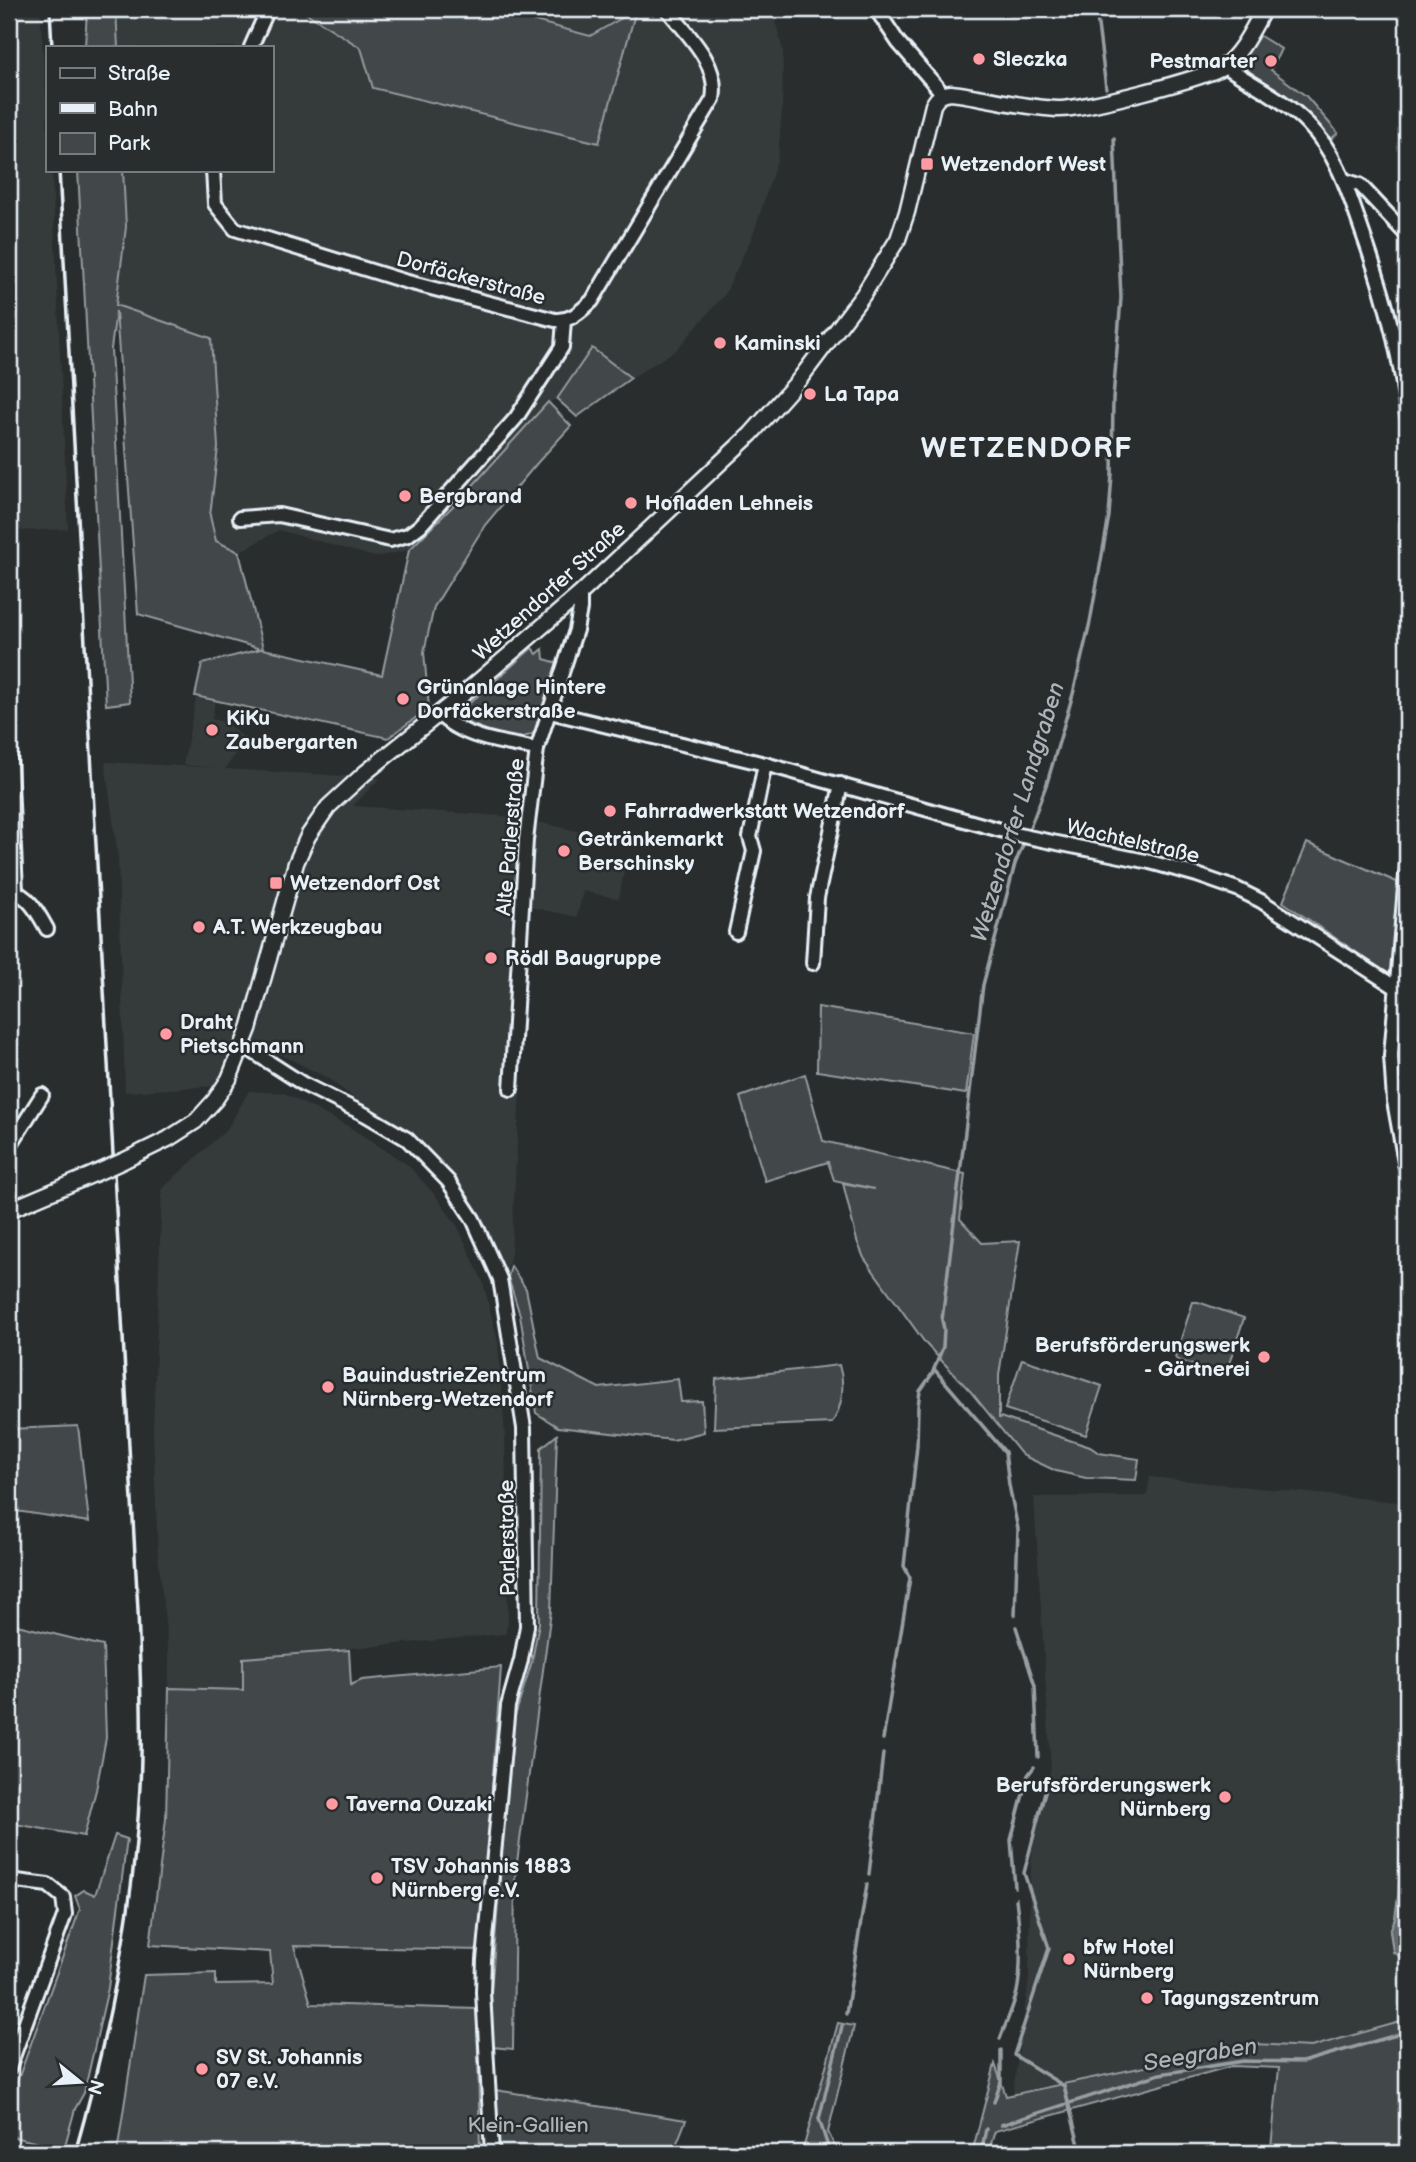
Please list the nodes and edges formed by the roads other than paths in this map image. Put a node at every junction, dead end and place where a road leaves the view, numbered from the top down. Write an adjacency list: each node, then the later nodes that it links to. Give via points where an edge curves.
1 (268, 9): 5 (street)
2 (667, 9): 11 (street, Dorfäckerstraße, via 704,56 715,88 712,99 592,301)
3 (876, 9): 7 (street)
4 (1264, 9): 6 (street)
5 (251, 46)
6 (1225, 66): 7 (street, via 1071,109); 9 (street, via 1290,107 1323,142)
7 (943, 94): 14 (street, Wetzendorfer Straße, via 933,105 898,239 863,295 762,422)
8 (213, 172): 11 (street, Dorfäckerstraße, via 215,204 235,229 404,281)
9 (1344, 180): 10 (street, via 1360,185); 12 (street, via 1392,321)
10 (1407, 235)
11 (564, 320): 13 (street, via 562,347 516,418 408,535 390,540 279,515)
12 (1407, 416)
13 (240, 517)
14 (580, 594): 15 (street, Alte Parlerstraße, via 578,619); 16 (street, Wetzendorfer Straße)
15 (551, 712): 18 (street, Alte Parlerstraße); 19 (street, Wachtelstraße)
16 (439, 715): 18 (street, via 466,732); 27 (street, Wetzendorfer Straße, via 338,795 317,820 289,881)
17 (9, 740): 22 (street)
18 (537, 748): 28 (street, Alte Parlerstraße, via 526,840)
19 (765, 764): 20 (street, Wachtelstraße); 24 (street, via 750,837 754,851)
20 (841, 784): 25 (street, via 817,898); 26 (street, Wachtelstraße, via 1018,835 1150,862 1237,889)
21 (1407, 863): 26 (street)
22 (12, 890): 23 (street, via 32,904)
23 (47, 929)
24 (736, 932)
25 (813, 963)
26 (1395, 987): 31 (street, via 1391,1080)
27 (244, 1046): 32 (street, Wetzendorfer Straße, bridge, via 222,1090 196,1121 123,1161); 35 (street, Parlerstraße, via 303,1084 407,1139 448,1181 473,1219 500,1279 524,1428 527,1626 508,1706 484,1960)
28 (511, 1089)
29 (42, 1095): 30 (street)
30 (9, 1151)
31 (1407, 1174)
32 (9, 1208)
33 (9, 1880): 34 (street, via 48,1885 63,1897 65,1914)
34 (9, 2068)
35 (492, 2153)

